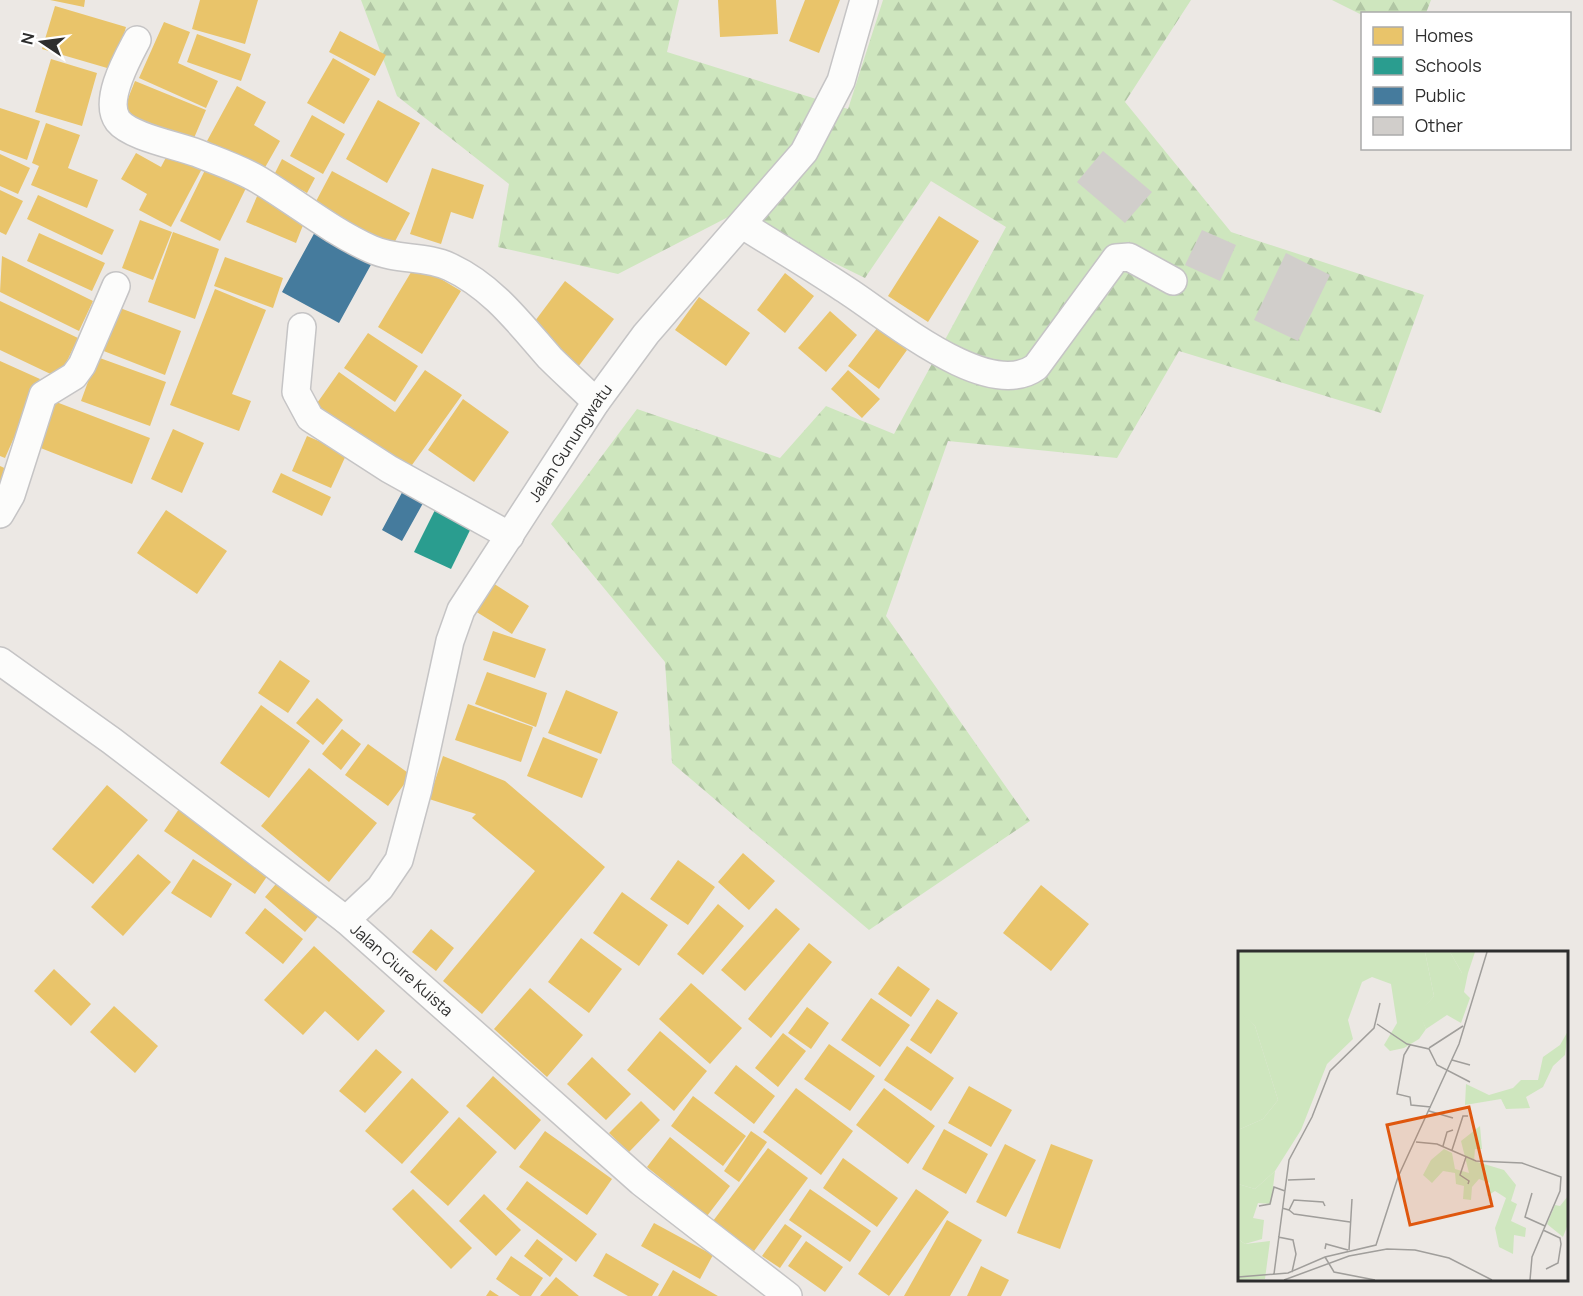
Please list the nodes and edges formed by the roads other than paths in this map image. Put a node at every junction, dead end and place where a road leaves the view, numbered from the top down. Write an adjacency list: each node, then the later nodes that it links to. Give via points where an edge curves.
1 (864, 0): 3 (street, Jalan Gunungwatu, via 841,81 825,115 804,152)
2 (137, 40): 7 (street, via 121,72 114,98 116,118 125,129 186,148 257,179 320,221 392,258 433,260 451,267 478,283 513,314)
3 (742, 225): 4 (street, via 910,334 962,363 1000,375 1027,374 1036,367 1116,258 1129,257); 7 (street, Jalan Gunungwatu, via 646,334)
4 (1173, 281)
5 (116, 286): 8 (street, via 82,365 74,376 43,395 11,495)
6 (302, 327): 9 (street, via 296,392 310,418 389,469)
7 (596, 402): 9 (street, Jalan Gunungwatu)
8 (0, 514)
9 (510, 536): 11 (street, Jalan Gunungwatu, via 461,610 450,641 399,860 380,888)
10 (0, 661): 11 (street, Jalan Ciure Kuista, via 112,741)
11 (346, 920): 12 (street, Jalan Ciure Kuista, via 641,1182)
12 (788, 1296)

